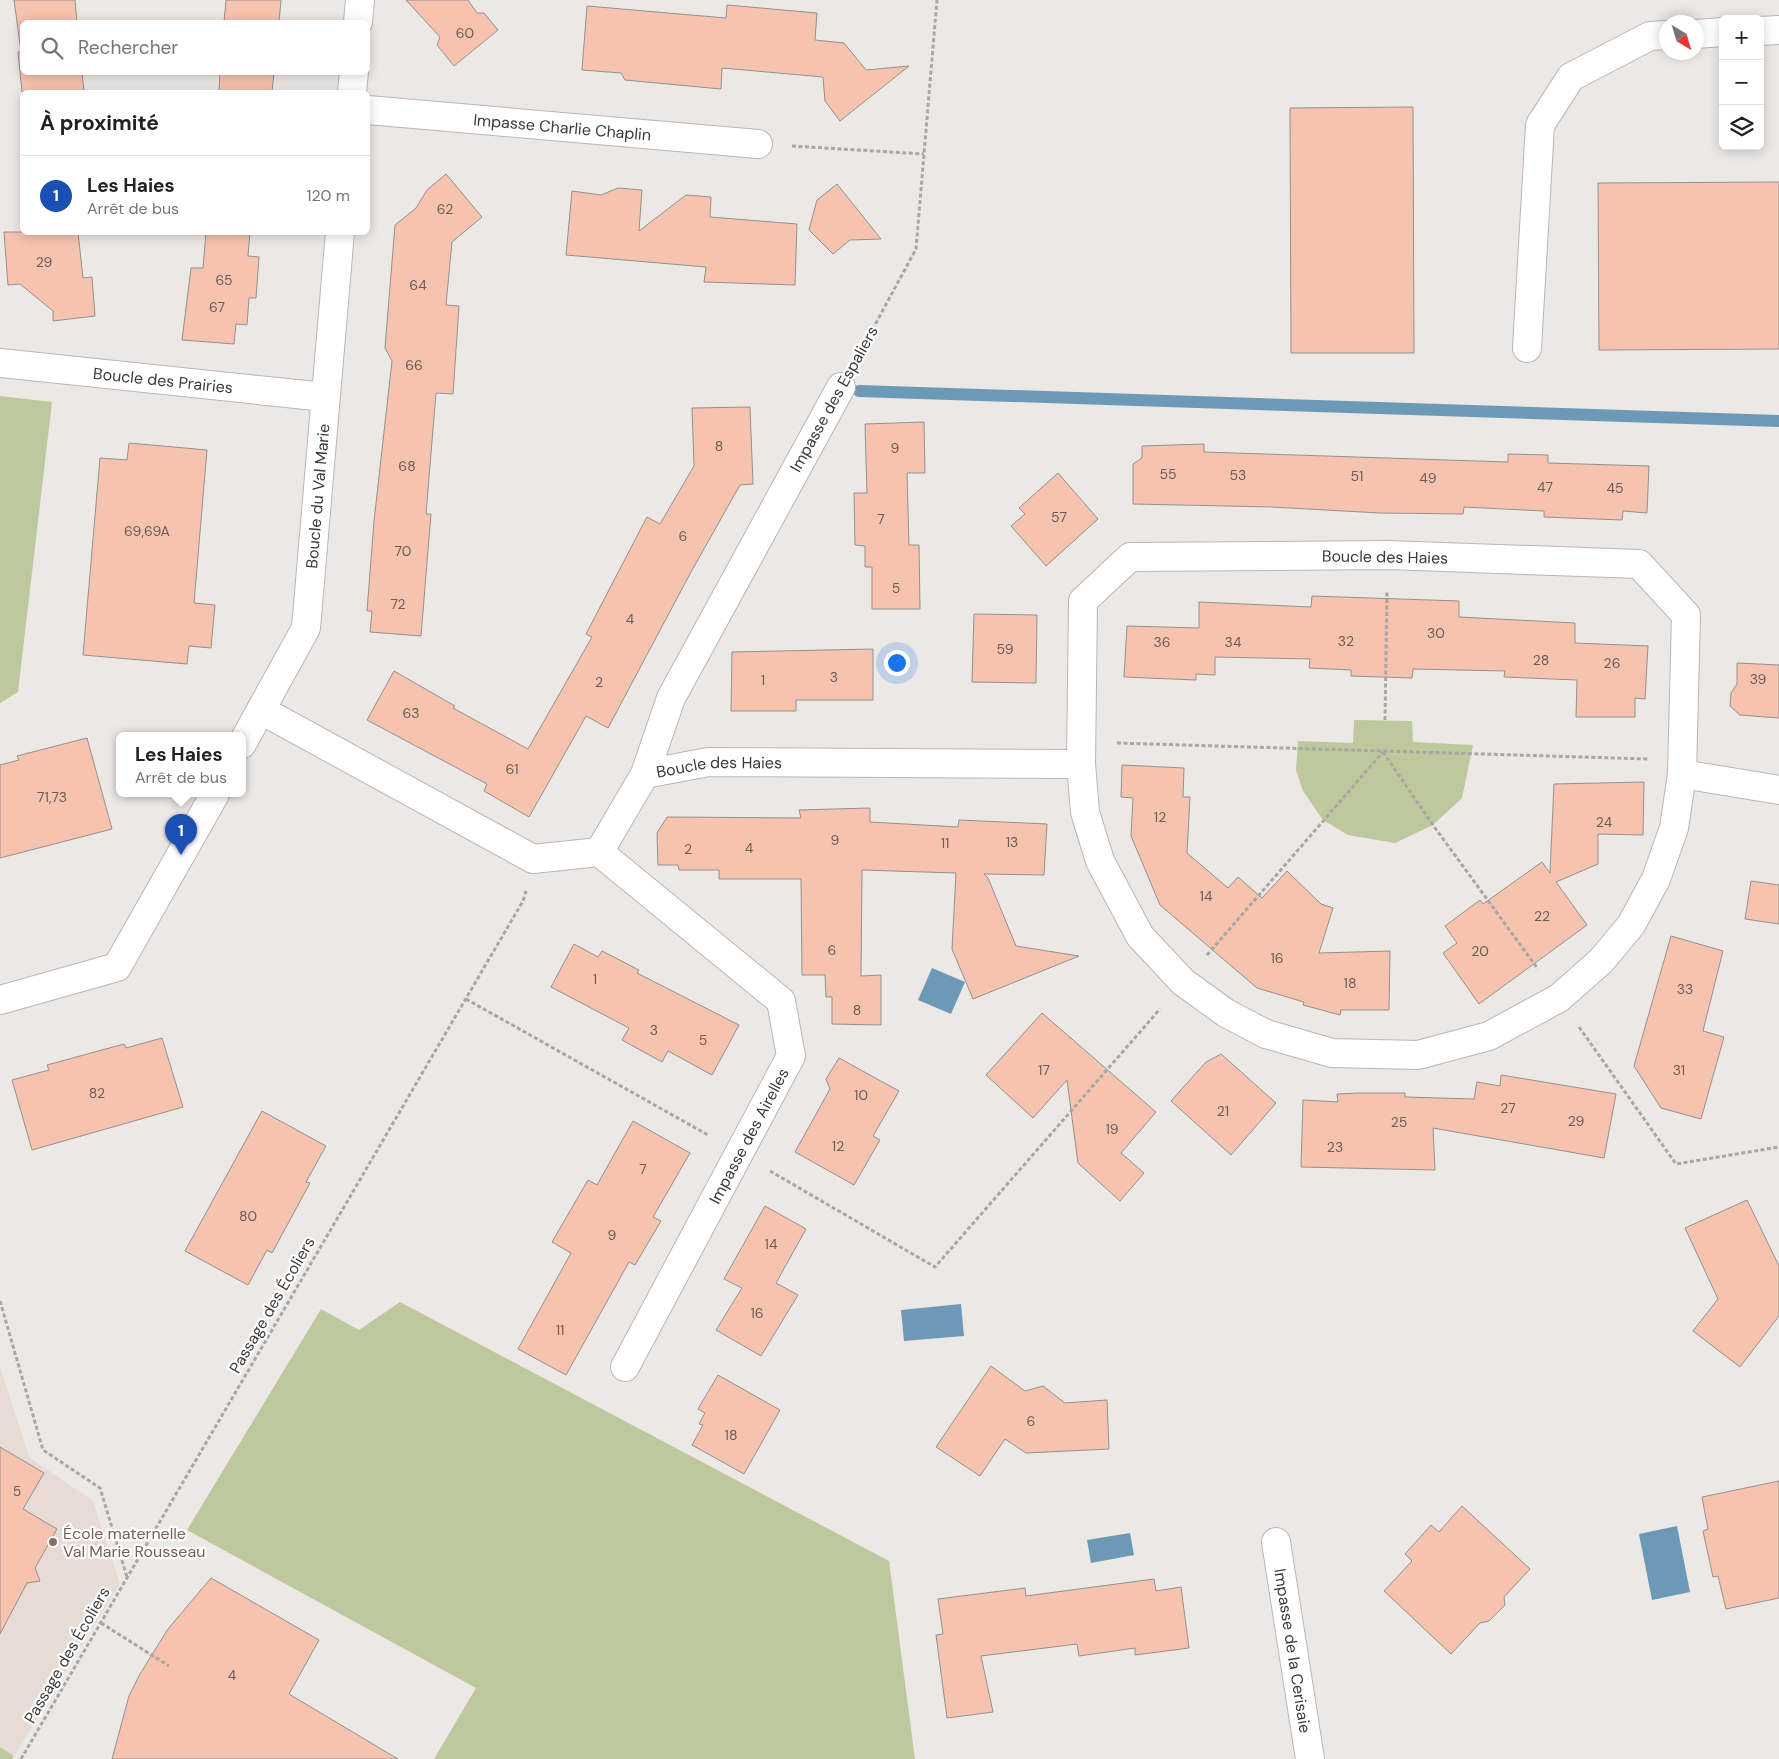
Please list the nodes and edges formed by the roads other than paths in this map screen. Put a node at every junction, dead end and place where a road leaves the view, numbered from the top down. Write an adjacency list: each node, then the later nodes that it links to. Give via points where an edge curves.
1 (360, 0): 2 (street)
2 (358, 20)
3 (1764, 30): 4 (street)
4 (1779, 30)
5 (1719, 32): 6 (street)
6 (1704, 33)
7 (1659, 35): 13 (street, via 1650,36 1571,77 1540,125)
8 (354, 75): 9 (street)
9 (352, 90)
10 (370, 110): 11 (street, Impasse Charlie Chaplin)
11 (758, 144)
12 (340, 235): 16 (street, Boucle du Val Marie)
13 (1527, 348)
14 (0, 363): 16 (street, Boucle des Prairies)
15 (841, 387): 21 (street, Impasse des Espaliers, via 671,698)
16 (326, 397): 17 (street, Boucle du Val Marie, via 306,628)
17 (261, 710): 18 (street, Boucle du Val Marie); 24 (street, via 533,859)
18 (246, 737)
19 (1081, 753): 20 (street, Boucle des Haies, via 1085,812 1100,862 1140,936 1183,982 1226,1013 1266,1034 1332,1053 1418,1054 1489,1036 1559,998 1601,961 1631,925 1656,879 1674,828); 20 (street, Boucle des Haies, via 1083,601 1130,557 1388,555 1639,564 1686,615); 21 (street, Boucle des Haies, via 708,762)
20 (1683, 767): 22 (street)
21 (645, 774): 24 (street, Boucle des Haies)
22 (1779, 790)
23 (213, 797): 25 (street, via 117,967)
24 (599, 852): 26 (street, Impasse des Airelles, via 782,1001 791,1056)
25 (0, 1000)
26 (625, 1367)
27 (1276, 1542): 28 (street, Impasse de la Cerisaie)
28 (1310, 1759)

